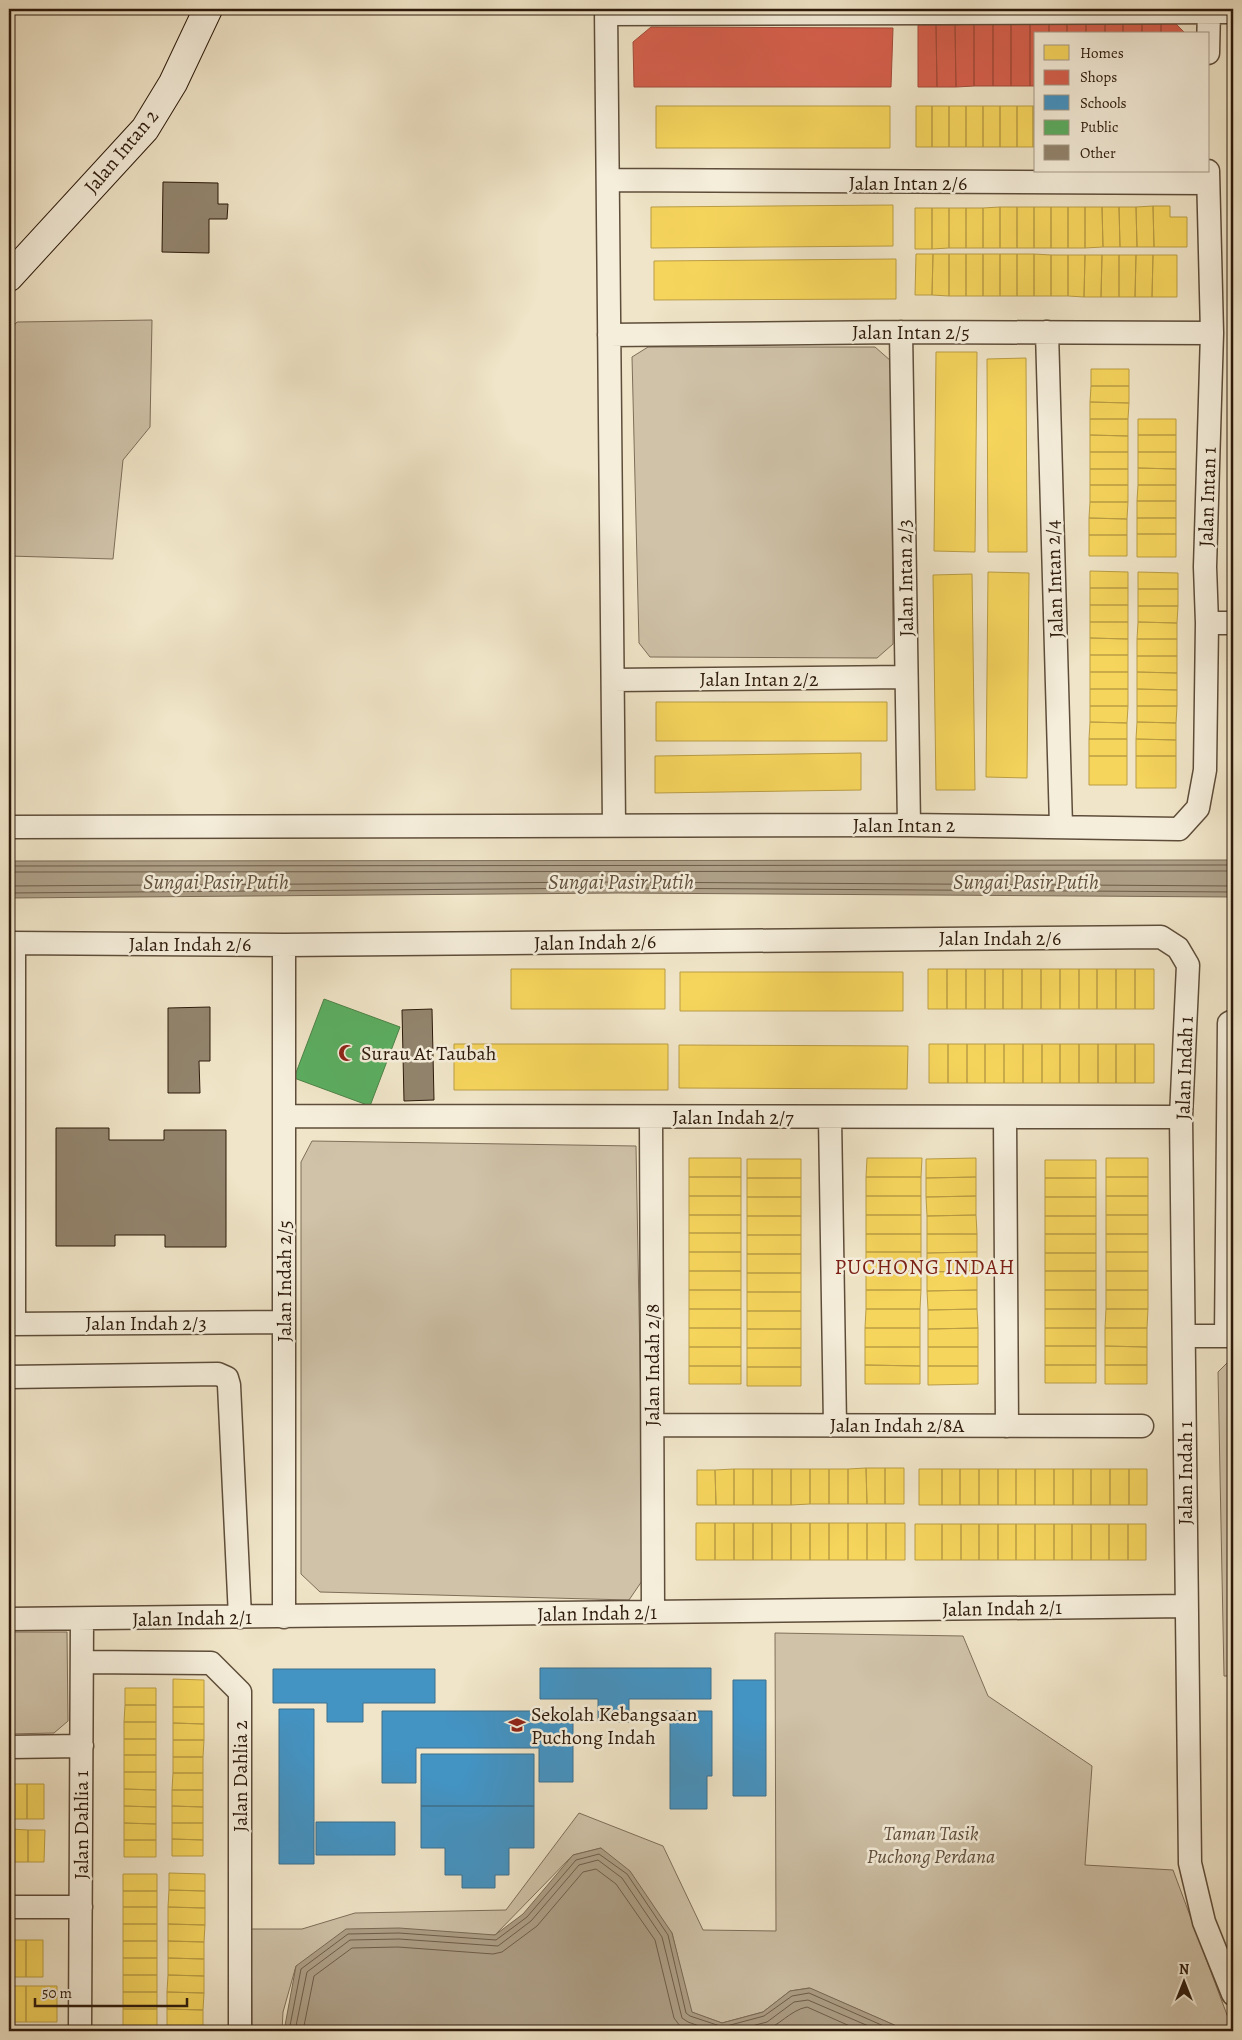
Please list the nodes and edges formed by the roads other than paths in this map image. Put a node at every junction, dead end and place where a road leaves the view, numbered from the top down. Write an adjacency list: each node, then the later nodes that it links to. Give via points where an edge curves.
1 (208, 9): 8 (street, Jalan Intan 2, via 173,83 145,129)
2 (1209, 10): 3 (street); 4 (street); 5 (street)
3 (606, 11): 7 (street)
4 (1233, 12)
5 (1208, 32)
6 (1208, 177): 7 (street, Jalan Intan 2/6); 11 (street, Jalan Intan 1)
7 (608, 180): 12 (street)
8 (9, 277)
9 (901, 332): 10 (street, Jalan Intan 2/5); 12 (street, Jalan Intan 2/5); 15 (street, Jalan Intan 2/3)
10 (1047, 332): 11 (street, Jalan Intan 2/5); 20 (street, Jalan Intan 2/4)
11 (1212, 333): 13 (street, Jalan Intan 1, via 1205,567)
12 (609, 336): 16 (street)
13 (1207, 623): 14 (street); 17 (street, Jalan Intan 1, via 1205,770 1198,808)
14 (1233, 623)
15 (906, 677): 16 (street, Jalan Intan 2/2); 19 (street, Jalan Intan 2/3)
16 (613, 680): 18 (street)
17 (1190, 818): 20 (street, Jalan Intan 2, via 1179,829)
18 (614, 825): 19 (street, Jalan Intan 2); 21 (street, Jalan Intan 2)
19 (908, 825): 20 (street, Jalan Intan 2)
20 (1061, 826)
21 (9, 827)
22 (11, 943): 23 (street, Jalan Indah 2/6); 33 (street)
23 (284, 945): 24 (street, Jalan Indah 2/6, via 1161,937); 26 (street, Jalan Indah 2/5)
24 (1178, 948): 30 (street, Jalan Indah 1, via 1188,965)
25 (1233, 1021): 31 (street, via 1229,1023)
26 (284, 1116): 27 (street, Jalan Indah 2/7); 32 (street, Jalan Indah 2/5)
27 (651, 1117): 28 (street, Jalan Indah 2/7); 37 (street, Jalan Indah 2/8)
28 (830, 1117): 29 (street, Jalan Indah 2/7); 38 (street)
29 (1005, 1117): 30 (street, Jalan Indah 2/7); 39 (street)
30 (1182, 1117): 34 (street, Jalan Indah 1)
31 (1230, 1173): 35 (street)
32 (284, 1322): 33 (street, Jalan Indah 2/3); 44 (street, Jalan Indah 2/5)
33 (11, 1324)
34 (1184, 1336): 35 (street); 41 (street, Jalan Indah 1)
35 (1230, 1336)
36 (9, 1377): 43 (street, via 218,1374 227,1378)
37 (653, 1425): 38 (street, Jalan Indah 2/8A); 42 (street, Jalan Indah 2/8)
38 (835, 1425): 39 (street, Jalan Indah 2/8A)
39 (1006, 1426): 40 (street, Jalan Indah 2/8A)
40 (1142, 1426)
41 (1186, 1606): 42 (street, Jalan Indah 2/1); 52 (street, Jalan Indah 1, via 1190,1863 1204,1922)
42 (653, 1612): 44 (street, Jalan Indah 2/1)
43 (240, 1617): 44 (street, Jalan Indah 2/1); 46 (street, Jalan Indah 2/1)
44 (284, 1617)
45 (9, 1619): 46 (street, Jalan Indah 2/1)
46 (82, 1619): 47 (street, Jalan Dahlia 1)
47 (82, 1662): 48 (street, Jalan Dahlia 1); 54 (street, Jalan Dahlia 2, via 211,1663 240,1692)
48 (82, 1746): 49 (street); 51 (street, Jalan Dahlia 1)
49 (9, 1747)
50 (9, 1906): 51 (street)
51 (81, 1907): 53 (street, Jalan Dahlia 1)
52 (1233, 1994)
53 (80, 2031)
54 (240, 2031)

